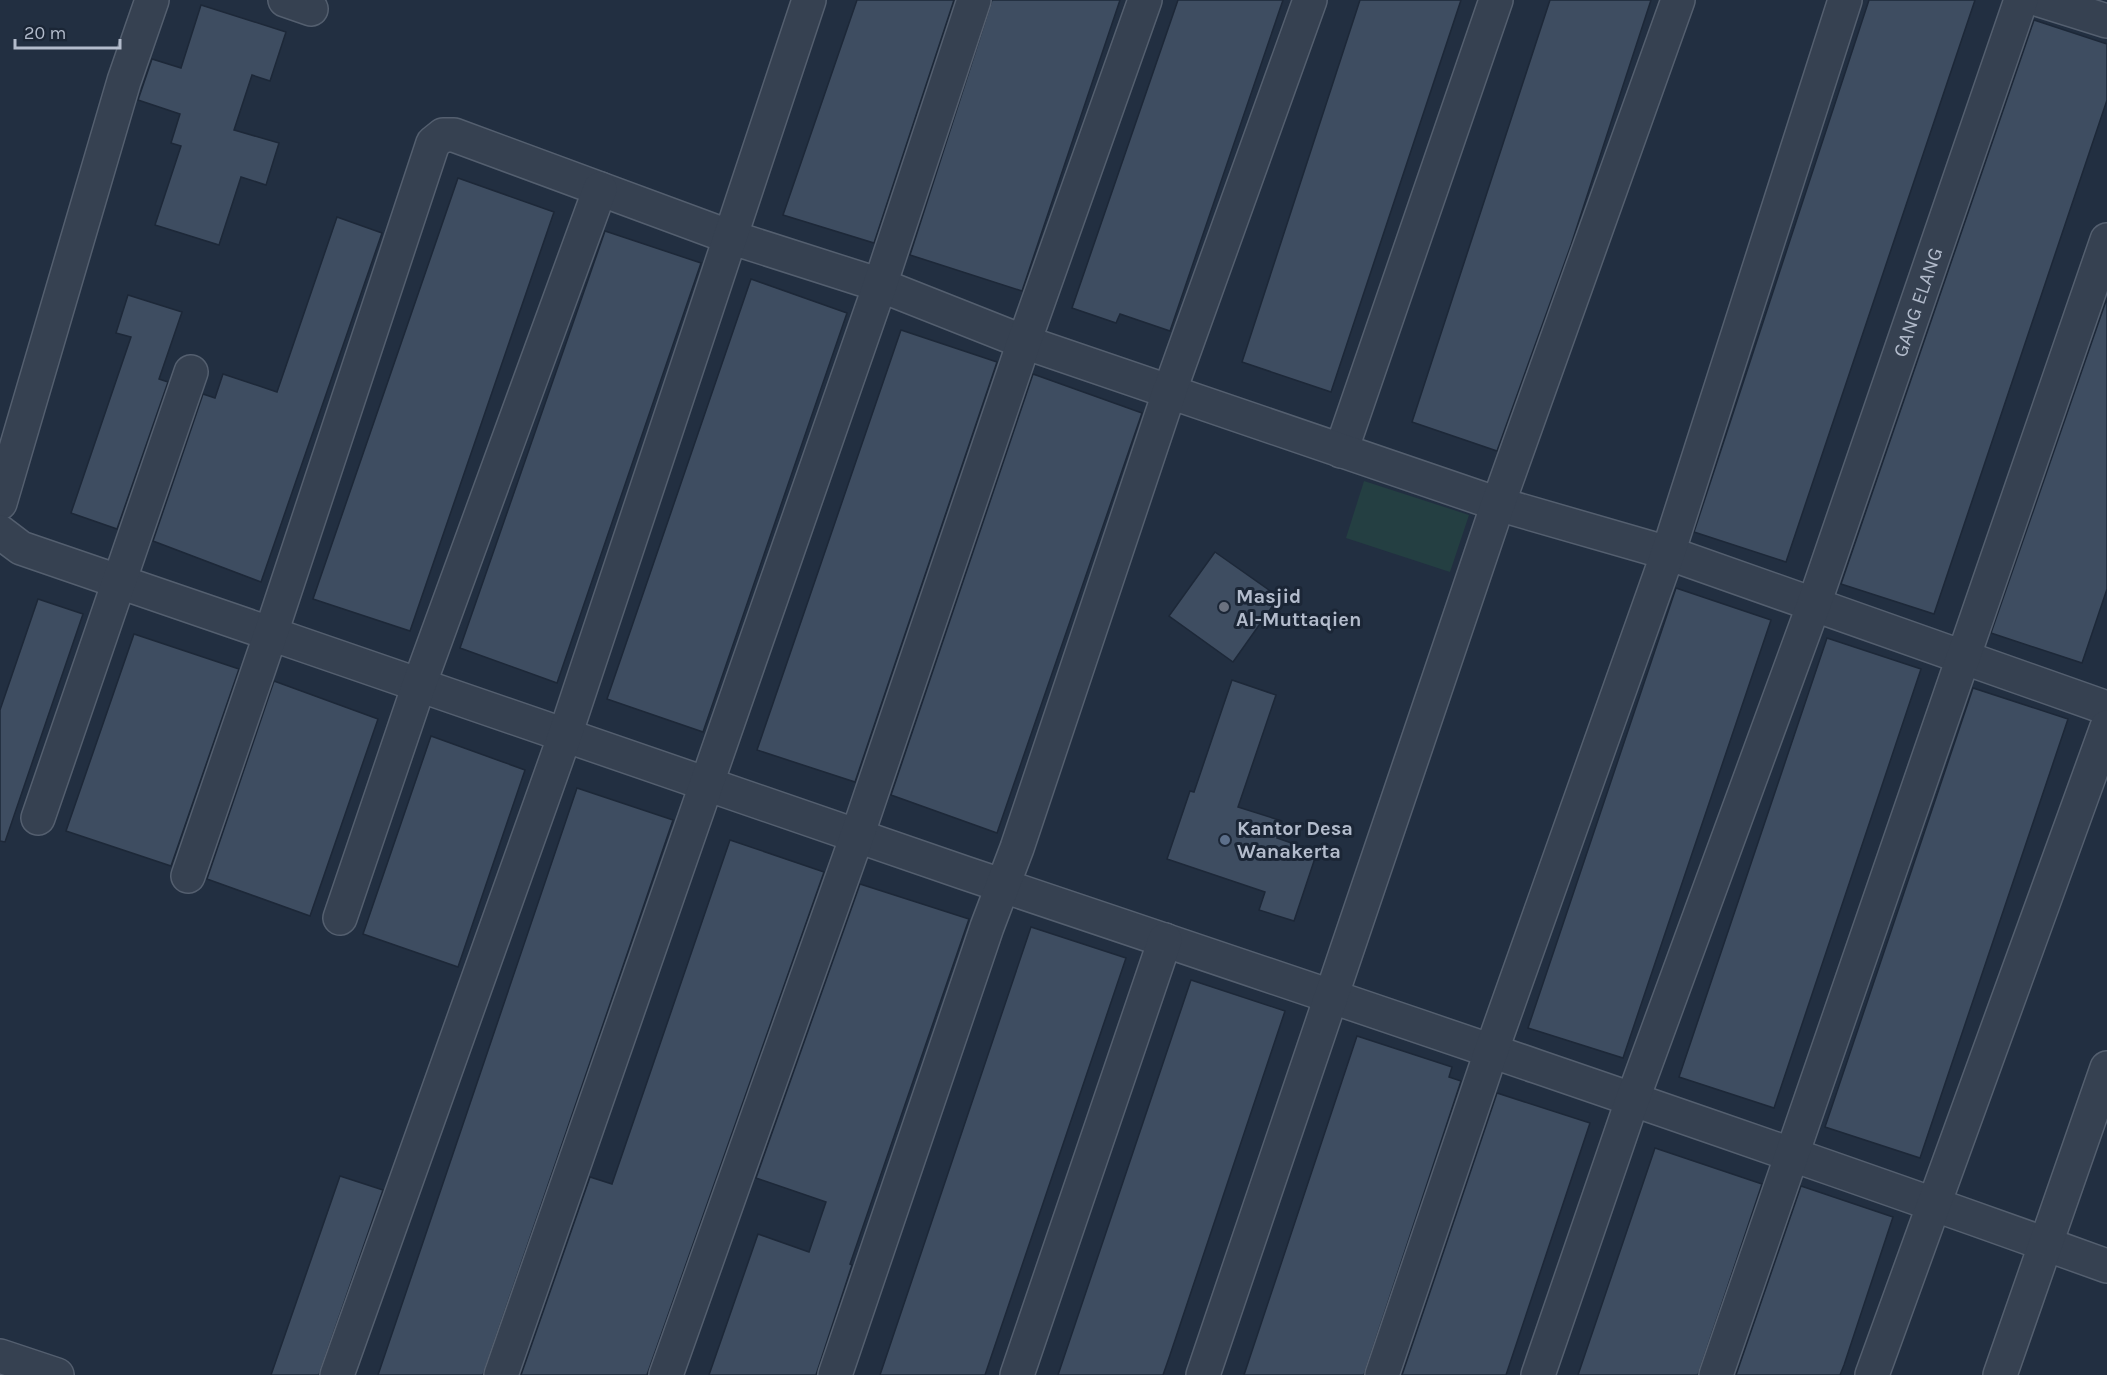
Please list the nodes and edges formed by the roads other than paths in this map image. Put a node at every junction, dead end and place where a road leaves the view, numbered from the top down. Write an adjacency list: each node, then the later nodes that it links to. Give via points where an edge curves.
1 (152, 0): 20 (street, via 124,81)
2 (809, 0): 13 (street)
3 (974, 0): 15 (street)
4 (1145, 0): 16 (street)
5 (1310, 0): 18 (street)
6 (1496, 0): 19 (street)
7 (1678, 0): 21 (street)
8 (1845, 0): 23 (street)
9 (2021, 0): 25 (street, GANG ELANG)
10 (2040, 0): 11 (street)
11 (2107, 21)
12 (600, 189): 13 (street); 26 (street, via 454,135 443,135 433,143); 28 (street)
13 (730, 237): 15 (street); 31 (street)
14 (2107, 240): 27 (street)
15 (880, 285): 16 (street); 32 (street)
16 (1024, 342): 18 (street); 34 (street)
17 (191, 372): 24 (street)
18 (1170, 390): 19 (street); 36 (street)
19 (1341, 451): 21 (street)
20 (0, 503)
21 (1498, 504): 23 (street); 39 (street)
22 (0, 532): 24 (street, via 21,548)
23 (1668, 553): 25 (street); 40 (street)
24 (119, 581): 26 (street); 33 (street)
25 (1814, 604): 27 (street); 42 (street, GANG ELANG)
26 (271, 633): 28 (street); 35 (street)
27 (1964, 657): 29 (street); 43 (street)
28 (419, 685): 31 (street); 37 (street)
29 (2107, 708)
30 (2107, 727): 44 (street)
31 (565, 735): 32 (street); 49 (street)
32 (705, 783): 34 (street); 50 (street)
33 (38, 818)
34 (857, 836): 36 (street); 51 (street)
35 (188, 876)
36 (1003, 885): 38 (street); 52 (street)
37 (340, 918)
38 (1165, 940): 39 (street); 53 (street)
39 (1332, 995): 40 (street); 54 (street)
40 (1491, 1052): 42 (street); 55 (street)
41 (2107, 1068): 45 (street)
42 (1632, 1101): 43 (street); 56 (street, GANG ELANG)
43 (1792, 1156): 44 (street); 57 (street)
44 (1935, 1204): 45 (street); 58 (street)
45 (2044, 1244): 46 (street); 59 (street)
46 (2107, 1266)
47 (6, 1364): 48 (street)
48 (57, 1375)
49 (337, 1375)
50 (501, 1375)
51 (666, 1375)
52 (835, 1375)
53 (1017, 1375)
54 (1203, 1375)
55 (1382, 1375)
56 (1538, 1375)
57 (1716, 1375)
58 (1872, 1375)
59 (2000, 1375)

